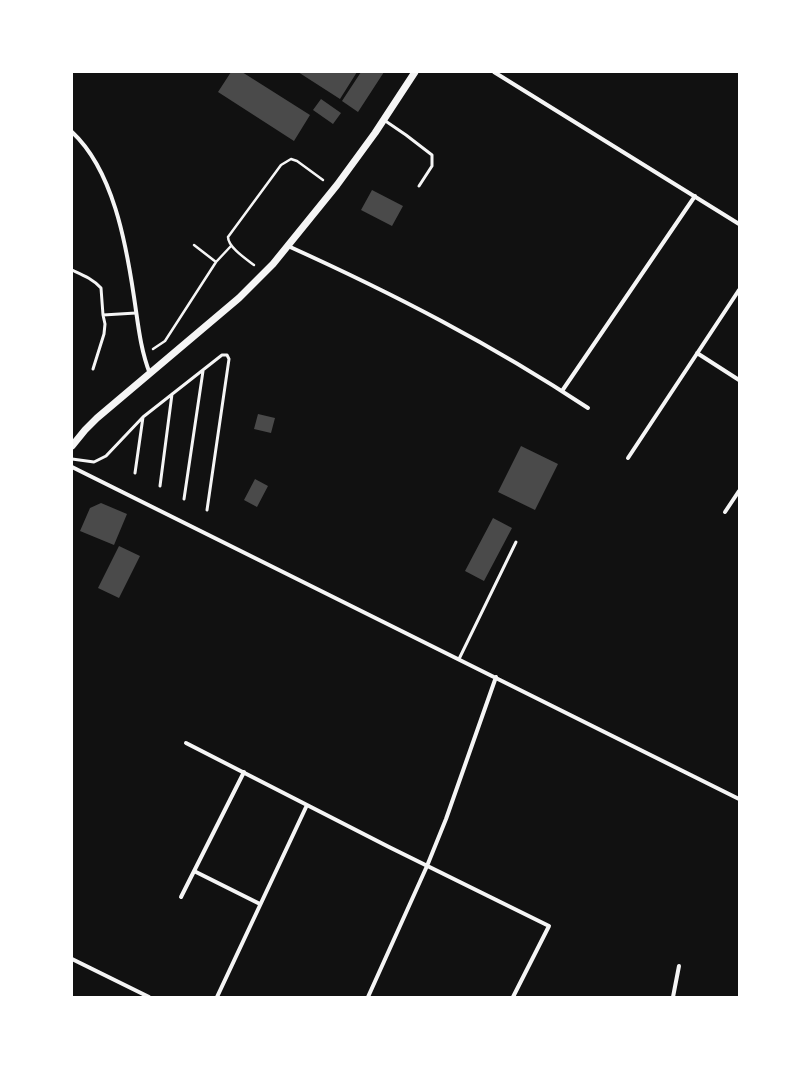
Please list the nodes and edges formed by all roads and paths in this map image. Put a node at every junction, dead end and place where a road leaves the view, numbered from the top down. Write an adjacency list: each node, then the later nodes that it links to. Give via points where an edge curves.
1 (415, 72): 3 (street)
2 (494, 72): 7 (street)
3 (384, 120): 6 (lane, via 432,155 432,166); 11 (street, via 337,185)
4 (72, 132): 16 (street, via 81,140 104,177 127,255)
5 (323, 180): 10 (path, via 297,161 291,160 281,164 228,237)
6 (419, 186)
7 (695, 196): 8 (street); 24 (street)
8 (739, 224)
9 (194, 245): 12 (path)
10 (231, 246): 12 (path); 13 (path)
11 (288, 246): 22 (street, via 239,298); 24 (street, via 434,316)
12 (216, 262): 19 (path, via 165,341)
13 (255, 266)
14 (72, 270): 17 (lane, via 101,288)
15 (739, 290): 18 (street)
16 (136, 313): 17 (lane); 19 (street)
17 (102, 315): 20 (lane, via 105,324 104,334)
18 (697, 353): 23 (street); 29 (street)
19 (143, 356): 22 (street)
20 (93, 369)
21 (203, 371): 25 (lane); 35 (lane); 36 (lane, via 222,355 227,355 229,359)
22 (150, 374): 28 (street, via 97,418)
23 (739, 380)
24 (562, 391): 26 (street)
25 (172, 394): 27 (lane); 33 (lane)
26 (588, 408)
27 (144, 417): 30 (lane, via 106,456 94,462); 32 (lane)
28 (72, 446)
29 (628, 458)
30 (72, 459)
31 (72, 467): 39 (street)
32 (135, 472)
33 (160, 486)
34 (739, 491): 37 (street)
35 (184, 499)
36 (207, 510)
37 (725, 512)
38 (516, 542): 39 (lane)
39 (459, 659): 40 (street)
40 (496, 677): 43 (street); 45 (street)
41 (186, 743): 42 (street)
42 (244, 772): 44 (street); 46 (street)
43 (739, 799)
44 (307, 804): 45 (street); 48 (street)
45 (427, 866): 53 (street); 54 (street, via 548,926)
46 (194, 871): 47 (street); 48 (street)
47 (180, 897)
48 (260, 904): 52 (street)
49 (72, 959): 51 (street)
50 (679, 966): 55 (street)
51 (149, 997)
52 (217, 997)
53 (368, 997)
54 (513, 997)
55 (673, 997)

